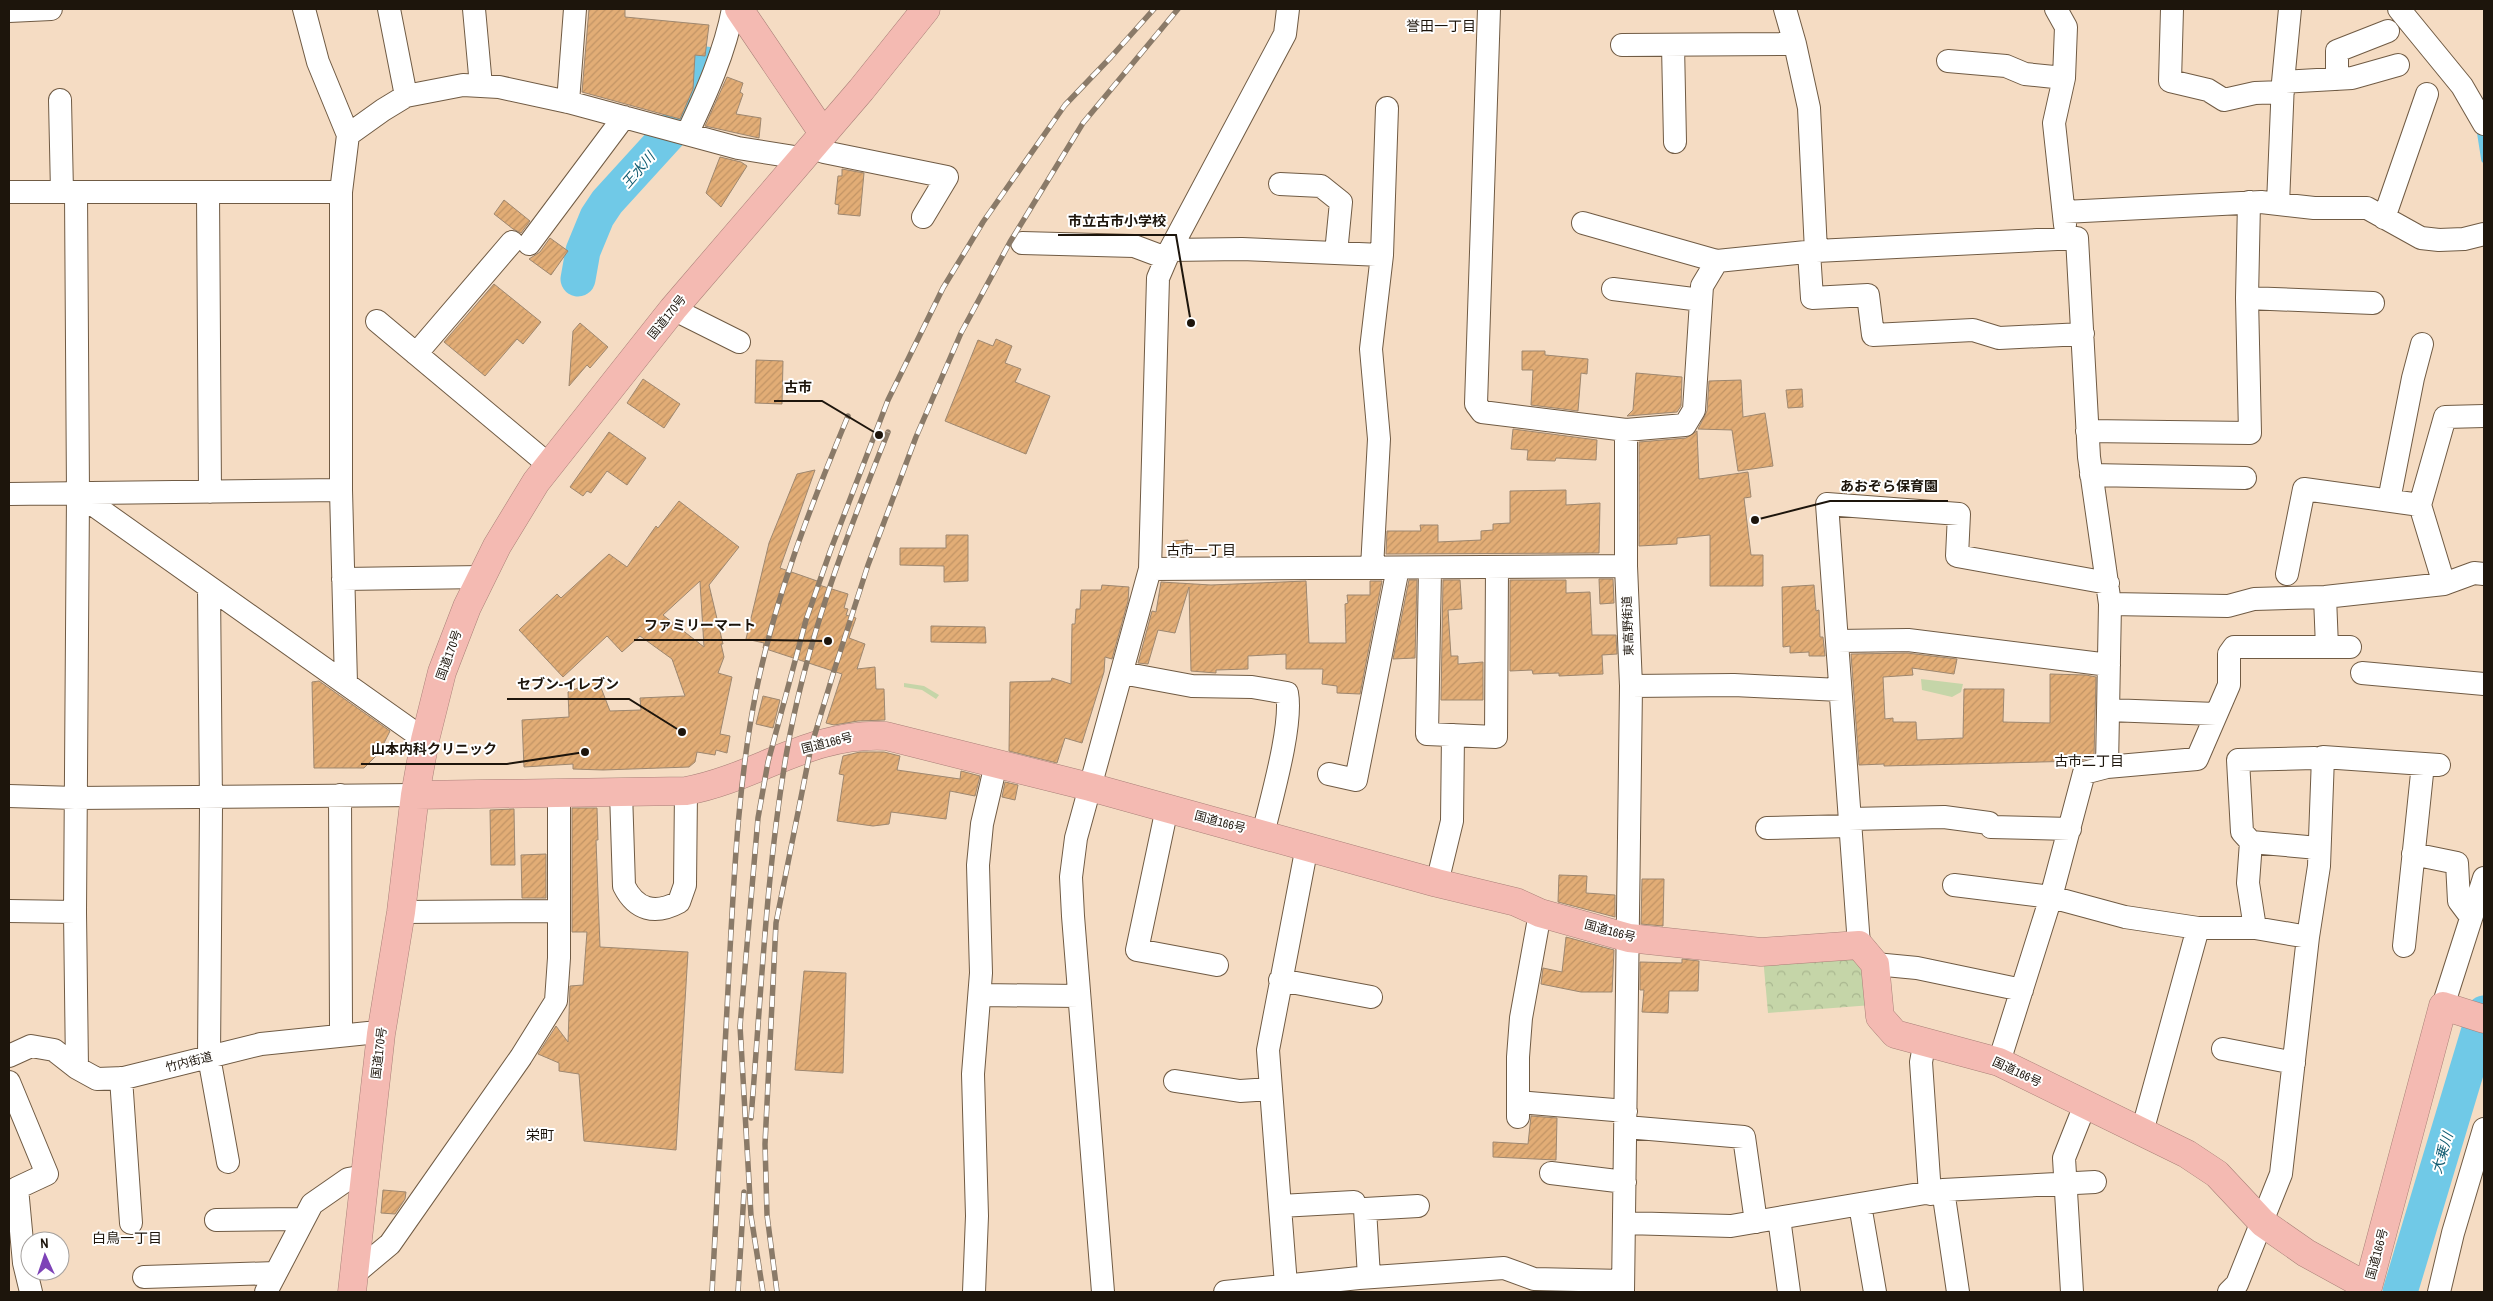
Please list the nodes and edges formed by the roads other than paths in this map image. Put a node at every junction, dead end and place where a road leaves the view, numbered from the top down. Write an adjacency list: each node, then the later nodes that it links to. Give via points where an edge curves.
1 (51, 9): 16 (street)
2 (304, 9): 35 (street, via 318,62)
3 (390, 9): 28 (street)
4 (474, 9): 25 (street)
5 (575, 9): 30 (street)
6 (733, 9): 34 (street, via 729,31 702,103)
7 (739, 9): 37 (highway)
8 (926, 9): 37 (highway, 国道170号)
9 (1288, 9): 54 (street, via 1285,34)
10 (1489, 9): 68 (street, via 1476,404 1482,412)
11 (1785, 9): 19 (street)
12 (2056, 9): 23 (street, via 2066,26)
13 (2172, 9): 26 (street, via 2170,81 2208,90 2224,100)
14 (2290, 9): 26 (street)
15 (2399, 9): 33 (street, via 2462,86)
16 (9, 12)
17 (2388, 31): 24 (street, via 2337,51)
18 (1673, 44): 19 (street); 20 (street); 36 (street)
19 (1796, 44): 52 (street, via 1808,108)
20 (1622, 45)
21 (1948, 61): 23 (street, via 2006,66 2024,74)
22 (2398, 65): 24 (street)
23 (2064, 78): 45 (street, via 2054,123)
24 (2337, 79): 26 (street)
25 (481, 86): 28 (street, via 463,85); 30 (street)
26 (2283, 87): 44 (street)
27 (2427, 94): 47 (street)
28 (406, 96): 35 (street)
29 (60, 100): 41 (street)
30 (568, 102): 32 (street)
31 (1387, 108): 55 (street)
32 (624, 118): 34 (street); 66 (street, via 520,243)
33 (2484, 124)
34 (678, 132): 37 (street, via 738,148)
35 (348, 136): 40 (street)
36 (1675, 142)
37 (813, 144): 46 (street, via 824,152 947,177); 61 (highway, 国道170号)
38 (1280, 184): 53 (street, via 1321,186 1341,202)
39 (9, 192): 41 (street)
40 (341, 192): 42 (street); 73 (street)
41 (69, 193): 42 (street); 76 (street)
42 (208, 193): 74 (street)
43 (2249, 202): 44 (street); 45 (street); 58 (street)
44 (2278, 204): 47 (street, via 2366,208)
45 (2064, 212): 50 (street)
46 (924, 217)
47 (2384, 218): 49 (street, via 2421,238 2464,239)
48 (1584, 223): 56 (street)
49 (2484, 234)
50 (2066, 239): 52 (street); 63 (street, via 2077,238)
51 (1022, 243): 54 (street, via 1134,246)
52 (1812, 252): 56 (street); 63 (street, via 1812,298 1868,295 1873,336 1972,330 1999,338)
53 (1336, 253): 54 (street, via 1242,249); 55 (street)
54 (1168, 254): 83 (street, via 1158,278)
55 (1382, 255): 80 (street, via 1371,349 1379,439)
56 (1717, 261): 59 (street, via 1702,286)
57 (1613, 288): 59 (street)
58 (2247, 298): 60 (street); 69 (street, via 2250,433)
59 (1701, 300): 68 (street, via 1694,410 1684,425)
60 (2373, 303)
61 (673, 310): 64 (street); 70 (highway, 国道170号)
62 (377, 321): 66 (street)
63 (2083, 334): 69 (street)
64 (738, 342)
65 (2422, 344): 77 (street)
66 (416, 354): 70 (street)
67 (2484, 416): 78 (street, via 2445,417)
68 (1626, 430): 79 (street, 東高野街道)
69 (2087, 431): 71 (street)
70 (549, 465): 87 (highway, 国道170号, via 497,546)
71 (2091, 475): 72 (street); 91 (street)
72 (2245, 478)
73 (341, 490): 74 (street); 88 (street)
74 (210, 492): 76 (street)
75 (9, 494): 76 (street)
76 (78, 494): 90 (street); 119 (street)
77 (2389, 500): 78 (street); 85 (street, via 2304,489)
78 (2420, 505): 89 (street)
79 (1626, 566): 82 (street); 101 (street, 東高野街道)
80 (1372, 568): 81 (street); 83 (street)
81 (1398, 568): 84 (street); 110 (street, via 1356,780)
82 (1497, 568): 84 (street); 105 (street, via 1496,737)
83 (1150, 569): 97 (street)
84 (1430, 569): 105 (street, via 1427,734)
85 (2287, 574)
86 (2484, 574): 89 (street, via 2474,573)
87 (482, 577): 88 (street); 106 (highway, 国道170号, via 442,672)
88 (343, 579): 99 (street)
89 (2444, 584): 92 (street)
90 (209, 587): 99 (street); 118 (street)
91 (2109, 594): 92 (street, via 2228,606 2254,599); 93 (street, via 1957,556 1959,514 1827,504); 96 (street)
92 (2325, 597): 94 (street)
93 (1837, 641): 96 (street, via 1908,640); 102 (street)
94 (2327, 647): 95 (street); 104 (street, via 2234,647 2229,654 2229,684)
95 (2350, 647)
96 (2108, 665): 103 (street)
97 (1122, 673): 111 (street); 124 (street, via 1192,686 1252,687 1287,693 1289,704 1280,757)
98 (2362, 673): 100 (street)
99 (346, 683): 106 (street)
100 (2484, 684)
101 (1631, 686): 102 (street, via 1734,685); 141 (street, 東高野街道)
102 (1840, 690): 121 (street)
103 (2108, 710): 104 (street); 109 (street)
104 (2216, 714): 109 (street, via 2197,759)
105 (1453, 735): 130 (street, via 1452,821)
106 (425, 740): 116 (highway, 国道170号)
107 (2314, 758): 125 (street, via 2238,760 2242,832)
108 (996, 764): 111 (highway, 国道166号); 112 (highway, 国道166号, via 886,736 850,736 786,754 709,787); 148 (street, via 982,824 978,865)
109 (2107, 767): 123 (street, via 2084,773)
110 (1329, 774)
111 (1090, 786): 120 (highway, 国道166号); 149 (street, via 1076,838 1072,877)
112 (686, 791): 113 (highway, 国道166号); 113 (street, via 685,884 679,902 667,908 645,908 631,900 624,886)
113 (621, 792): 114 (highway, 国道166号)
114 (559, 793): 116 (highway, 国道166号); 134 (street)
115 (340, 795): 116 (street); 118 (street); 153 (street)
116 (415, 795): 136 (highway, 国道170号)
117 (9, 796): 119 (street)
118 (211, 796): 119 (street); 158 (street)
119 (75, 798): 135 (street)
120 (1167, 808): 124 (highway, 国道166号); 145 (street, via 1137,950)
121 (1849, 823): 122 (street); 123 (street, via 1944,817 1989,823 1990,827); 144 (street)
122 (1767, 828)
123 (2070, 829): 132 (street)
124 (1263, 834): 126 (highway, 国道166号)
125 (2251, 842): 127 (street); 140 (street, via 2248,883)
126 (1307, 846): 130 (highway, 国道166号); 146 (street)
127 (2318, 848): 128 (street, via 2323,757 2431,764); 142 (street, via 2319,866)
128 (2413, 854): 138 (street, via 2457,863 2459,901); 143 (street)
129 (2484, 878): 138 (street)
130 (1437, 882): 137 (highway, 国道166号, via 1516,902)
131 (1954, 885): 132 (street)
132 (2051, 897): 139 (street, via 2125,917); 147 (street)
133 (9, 911): 135 (street)
134 (558, 911): 136 (street); 191 (street, via 556,1001 484,1111 390,1244)
135 (75, 912): 161 (street)
136 (402, 912): 154 (highway, 国道170号)
137 (1540, 913): 141 (highway, 国道166号); 167 (street, via 1522,1018 1518,1109)
138 (2471, 917): 151 (street)
139 (2198, 928): 140 (street); 169 (street)
140 (2255, 928): 142 (street)
141 (1629, 938): 144 (highway, 国道166号, via 1761,952); 167 (street, 東高野街道)
142 (2308, 938): 160 (street)
143 (2404, 946)
144 (1867, 955): 147 (street); 155 (highway, 国道166号, via 1880,1017 1895,1034)
145 (1217, 965)
146 (1280, 980): 150 (street); 165 (street, via 1268,1050)
147 (2022, 990): 159 (street)
148 (980, 995): 149 (street); 196 (street, via 973,1074 978,1216)
149 (1079, 996): 197 (street)
150 (1372, 997)
151 (2448, 1007): 152 (highway); 194 (highway, 国道166号)
152 (2484, 1019)
153 (341, 1031): 154 (street, 竹内街道); 158 (street, 竹内街道, via 261,1044)
154 (381, 1034): 172 (highway, 国道170号)
155 (1926, 1040): 159 (highway, 国道166号); 176 (street, via 1921,1062)
156 (2223, 1049): 160 (street)
157 (9, 1056): 161 (street, 竹内街道, via 31,1046 54,1050)
158 (209, 1057): 162 (street, 竹内街道); 170 (street)
159 (1999, 1062): 166 (highway, 国道166号)
160 (2294, 1062): 187 (street, via 2281,1174)
161 (77, 1068): 162 (street, 竹内街道, via 97,1079)
162 (121, 1078): 185 (street)
163 (1175, 1081): 165 (street, via 1240,1091)
164 (9, 1082): 195 (street, via 47,1174 17,1188 24,1263)
165 (1271, 1089): 179 (street)
166 (2085, 1105): 169 (highway, 国道166号); 175 (street, via 2064,1158)
167 (1626, 1119): 173 (street, 東高野街道); 184 (street, via 1744,1137)
168 (2484, 1129): 205 (street)
169 (2142, 1132): 187 (highway, 国道166号, via 2187,1154 2217,1174)
170 (228, 1162)
171 (1551, 1173): 173 (street)
172 (365, 1176): 182 (street, via 348,1178 312,1204); 191 (highway, 国道170号)
173 (1625, 1182): 186 (street, 東高野街道)
174 (2095, 1182): 175 (street)
175 (2065, 1184): 176 (street); 203 (street)
176 (1937, 1192): 178 (street); 201 (street)
177 (1354, 1202): 179 (street)
178 (1860, 1205): 181 (street); 200 (street)
179 (1280, 1206): 192 (street)
180 (1418, 1206): 189 (street, via 1364,1209)
181 (1779, 1218): 184 (street); 199 (street)
182 (304, 1219): 183 (street); 190 (street)
183 (216, 1220)
184 (1756, 1222): 186 (street, via 1731,1226)
185 (131, 1223)
186 (1625, 1223): 193 (street, 東高野街道)
187 (2263, 1223): 194 (highway, 国道166号); 204 (street, via 2237,1284)
188 (144, 1277): 190 (street)
189 (1363, 1282): 192 (street); 193 (street, via 1504,1268 1534,1279)
190 (271, 1283)
191 (353, 1284)
192 (1286, 1285): 198 (street)
193 (1623, 1287)
194 (2367, 1290)
195 (31, 1292)
196 (974, 1292)
197 (1103, 1292)
198 (1225, 1292)
199 (1789, 1292)
200 (1875, 1292)
201 (1958, 1292)
202 (2063, 1292): 203 (street)
203 (2072, 1292)
204 (2229, 1292)
205 (2439, 1292)

